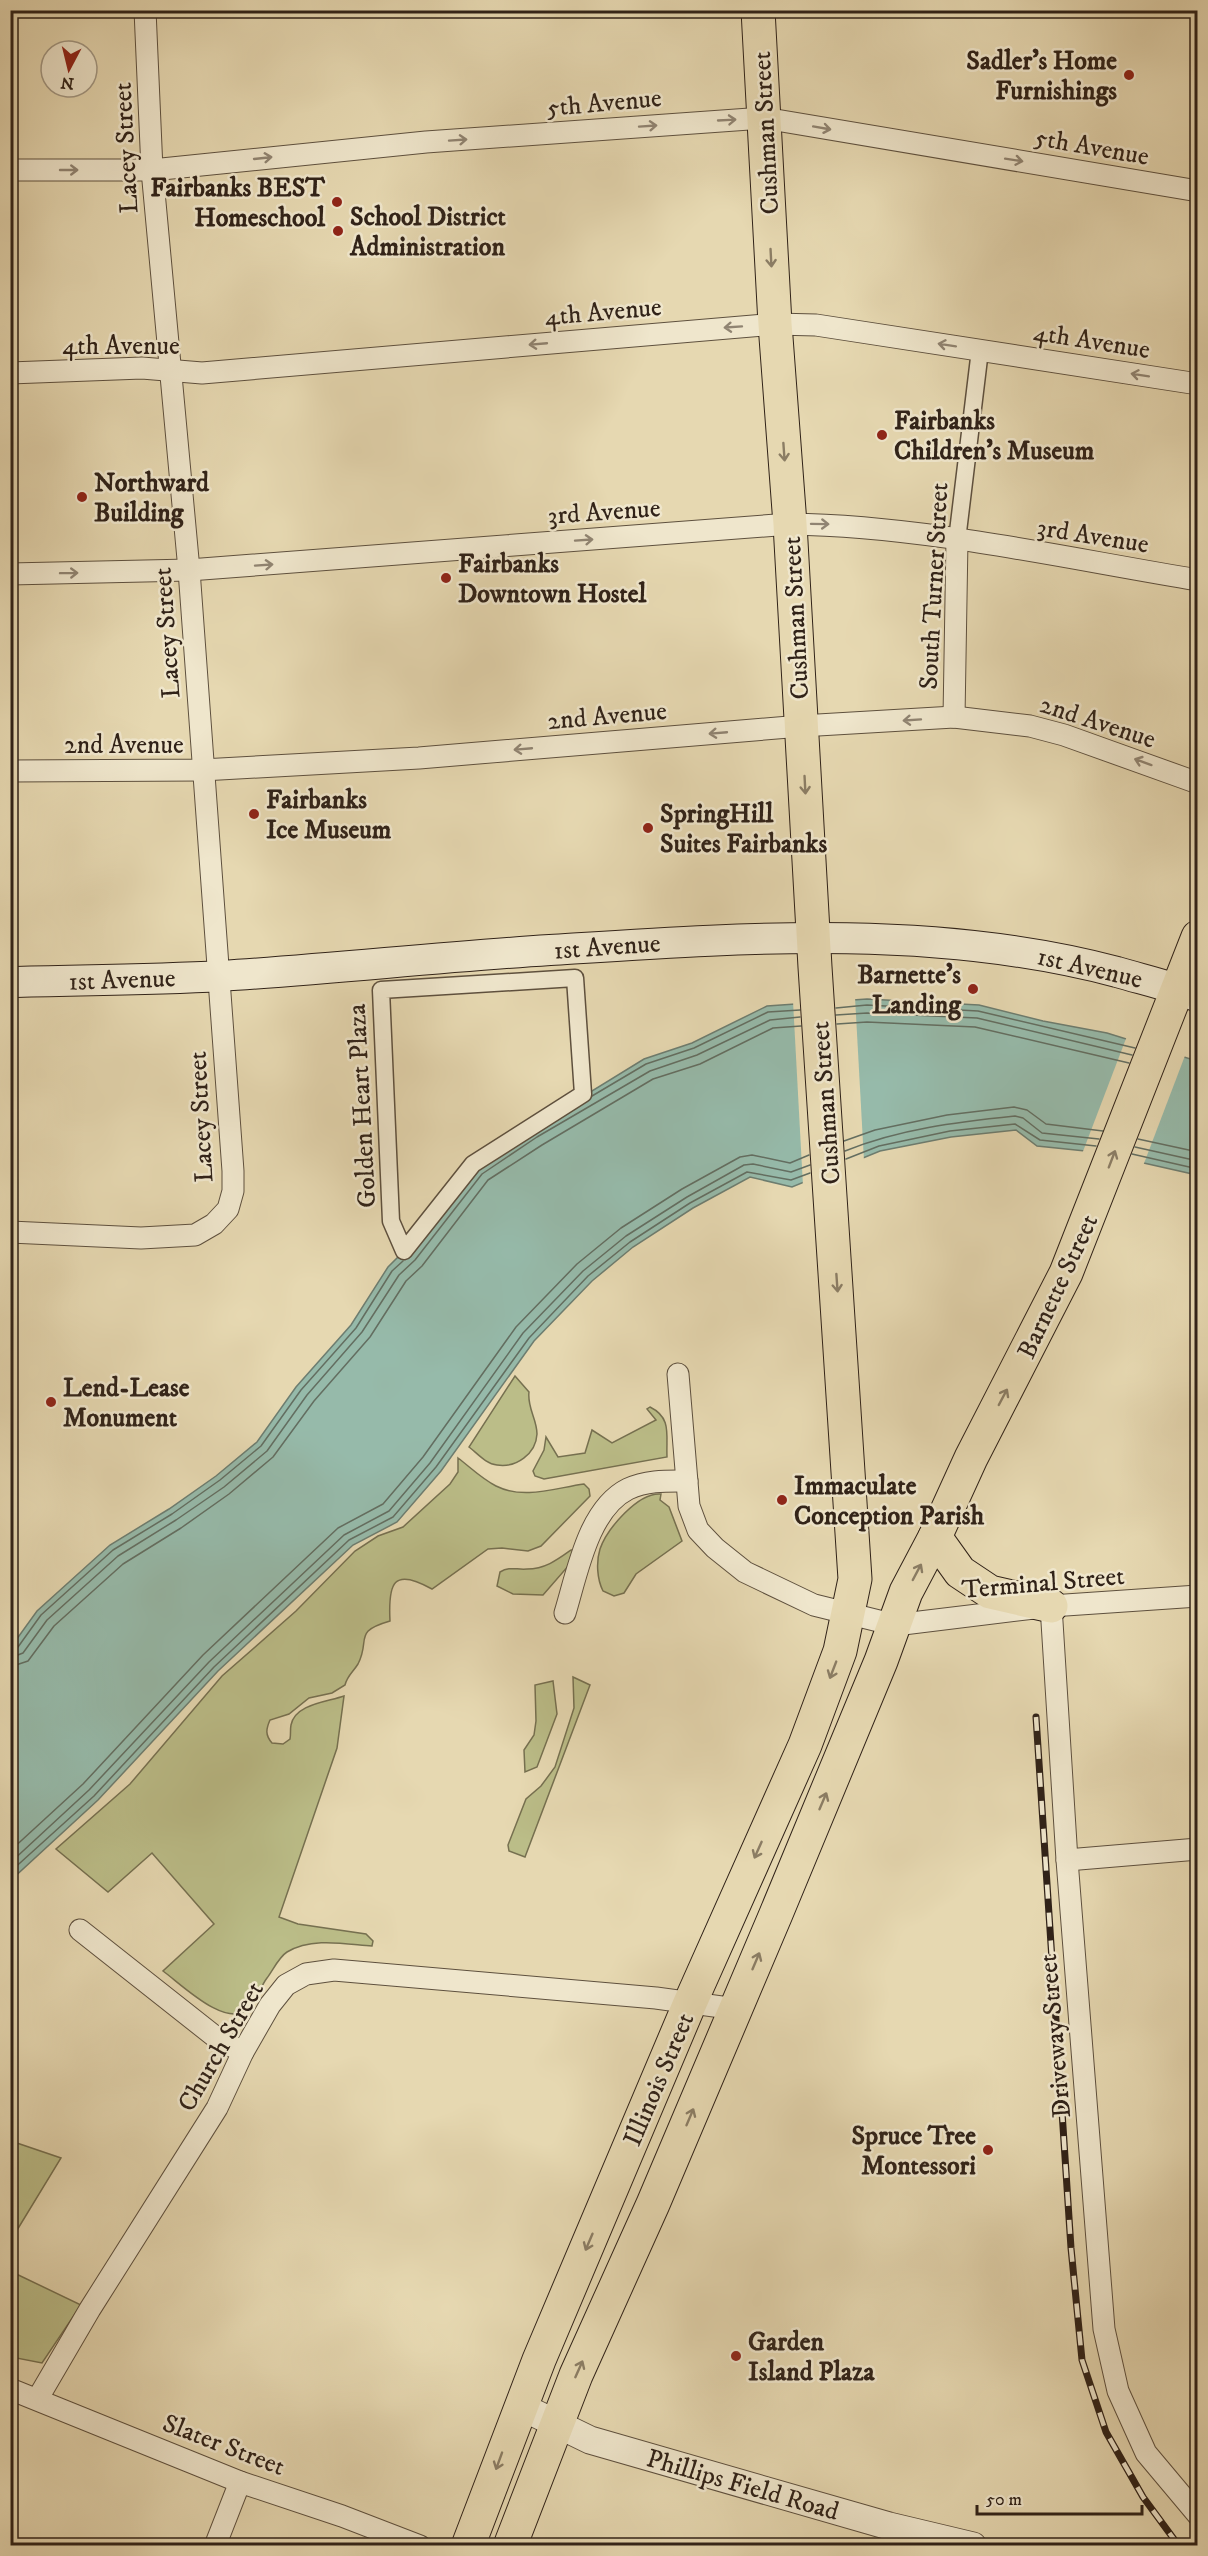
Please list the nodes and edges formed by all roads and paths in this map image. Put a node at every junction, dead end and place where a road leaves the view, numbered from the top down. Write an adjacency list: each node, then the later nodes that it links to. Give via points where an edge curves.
1 (145, 10): 5 (street, Lacey Street)
2 (758, 10): 3 (main road, Cushman Street)
3 (764, 118): 5 (street, 5th Avenue, one-way to 3, via 426,142); 6 (street, 5th Avenue, one-way to 6); 7 (main road, Cushman Street, one-way to 7)
4 (10, 170): 5 (street, 5th Avenue, one-way to 5)
5 (152, 170): 9 (street, Lacey Street)
6 (1197, 191)
7 (775, 324): 8 (street, 4th Avenue, one-way to 7, via 816,325); 9 (street, 4th Avenue, one-way to 9, via 202,373); 12 (main road, Cushman Street, one-way to 12)
8 (980, 350): 11 (street, 4th Avenue, one-way to 8); 13 (street, South Turner Street)
9 (171, 370): 10 (street, 4th Avenue); 14 (street, Lacey Street)
10 (10, 373)
11 (1197, 384)
12 (790, 524): 13 (street, 3rd Avenue, one-way to 13, via 835,524); 14 (street, 3rd Avenue, one-way to 12); 18 (main road, Cushman Street)
13 (957, 540): 16 (street, 3rd Avenue); 17 (street, South Turner Street)
14 (189, 570): 15 (street, 3rd Avenue, one-way to 14); 19 (street, Lacey Street)
15 (10, 574)
16 (1197, 580)
17 (954, 717): 18 (street, 2nd Avenue, one-way to 18); 21 (street, 2nd Avenue, one-way to 17, via 1064,735 1030,726)
18 (801, 726): 19 (street, 2nd Avenue, one-way to 19, via 419,758); 23 (main road, Cushman Street, one-way to 23)
19 (202, 770): 20 (street, 2nd Avenue); 24 (street, Lacey Street)
20 (10, 771)
21 (1197, 783)
22 (1197, 937): 26 (main road, Barnette Street)
23 (815, 953): 24 (main road, 1st Avenue, via 668,942); 26 (main road, 1st Avenue, via 921,940 998,947 1076,961); 35 (main road, Cushman Street, one-way to 35, via 855,1580)
24 (218, 976): 25 (main road, 1st Avenue); 28 (street, Lacey Street, via 233,1171 228,1209 214,1224 195,1234 141,1238)
25 (10, 981)
26 (1187, 992): 31 (main road, Barnette Street, one-way to 26, via 970,1458 1066,1273 1161,1031)
27 (583, 1094): 27 (street, Golden Heart Plaza, via 472,1164 404,1251 392,1221 381,990 575,978)
28 (10, 1232)
29 (678, 1374): 30 (street)
30 (687, 1481): 34 (street, via 650,1482 628,1489 604,1510 584,1548); 35 (street, via 698,1530 715,1548 755,1577 814,1605)
31 (935, 1537): 33 (main road, via 960,1572 990,1592); 36 (main road, Barnette Street, one-way to 31, via 906,1592)
32 (1197, 1596): 33 (street, Terminal Street)
33 (1052, 1606): 36 (street, Terminal Street); 38 (street, Driveway Street)
34 (566, 1613)
35 (850, 1614): 36 (street); 40 (main road, Illinois Street, one-way to 40, via 805,1745)
36 (895, 1625): 41 (main road, Illinois Street, one-way to 36)
37 (1197, 1849): 38 (street)
38 (1067, 1860): 47 (street, Driveway Street, via 1104,2329 1118,2391)
39 (80, 1930): 42 (street, via 218,2039)
40 (690, 2003): 41 (street, Church Street); 42 (street, Church Street, via 334,1970 306,1974 286,1985); 45 (main road, Illinois Street, one-way to 45)
41 (736, 2009): 46 (main road, Illinois Street, one-way to 41)
42 (243, 2052): 44 (street, Church Street, via 217,2108)
43 (10, 2389): 44 (street, Slater Street)
44 (38, 2398): 48 (street, Slater Street)
45 (520, 2406): 46 (street, Phillips Field Road); 53 (main road, Illinois Street, one-way to 53)
46 (557, 2424): 54 (main road, Illinois Street); 55 (street, Phillips Field Road, via 590,2440)
47 (1146, 2453): 49 (street, Driveway Street); 50 (street, Driveway Street)
48 (240, 2481): 51 (street); 52 (street, Slater Street)
49 (1197, 2497)
50 (1197, 2515)
51 (215, 2546)
52 (420, 2546)
53 (468, 2546)
54 (510, 2546)
55 (972, 2546)

